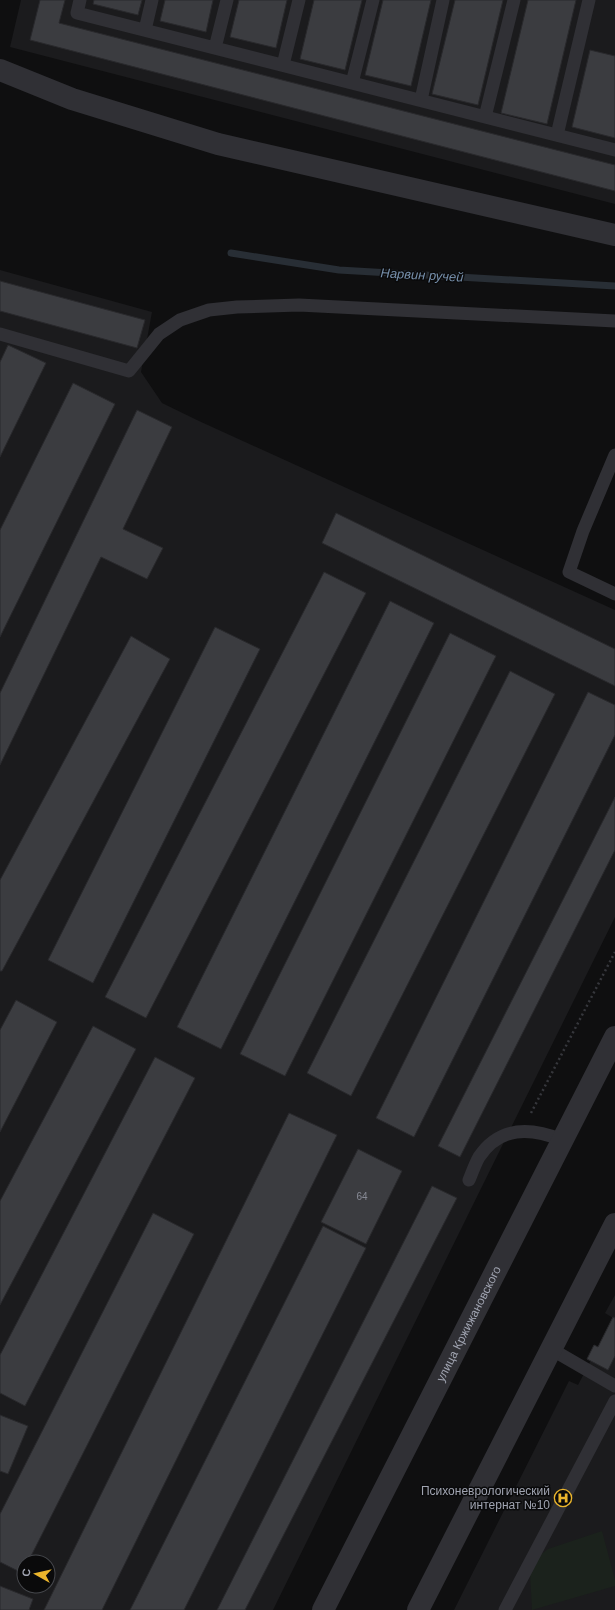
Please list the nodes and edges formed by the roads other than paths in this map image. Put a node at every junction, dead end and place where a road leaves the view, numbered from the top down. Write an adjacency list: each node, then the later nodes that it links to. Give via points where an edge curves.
1 (80, 0): 9 (lane, via 77,13)
2 (152, 0): 9 (lane)
3 (227, 0): 10 (lane)
4 (299, 0): 11 (lane)
5 (373, 0): 13 (lane)
6 (443, 0): 14 (lane)
7 (514, 0): 15 (lane)
8 (589, 0): 16 (lane)
9 (145, 30): 10 (lane)
10 (215, 48): 11 (lane)
11 (283, 65): 13 (lane)
12 (0, 70): 18 (street, via 72,98 218,144)
13 (352, 83): 14 (lane)
14 (421, 100): 15 (lane)
15 (485, 117): 16 (lane)
16 (557, 135): 17 (lane)
17 (615, 150)
18 (615, 234)
19 (615, 321): 20 (lane, via 299,305 237,307 209,310 180,320 159,334 129,371)
20 (0, 334)
21 (615, 455): 22 (lane, via 569,572)
22 (615, 594)
23 (615, 1037): 24 (street, улица Кржижановского)
24 (562, 1140): 25 (lane, via 549,1134 510,1132 493,1142 479,1157); 30 (street, улица Кржижановского)
25 (469, 1180)
26 (615, 1224): 27 (street)
27 (551, 1349): 28 (lane); 31 (street)
28 (615, 1386)
29 (615, 1401): 32 (lane)
30 (323, 1610)
31 (418, 1610)
32 (505, 1610)

